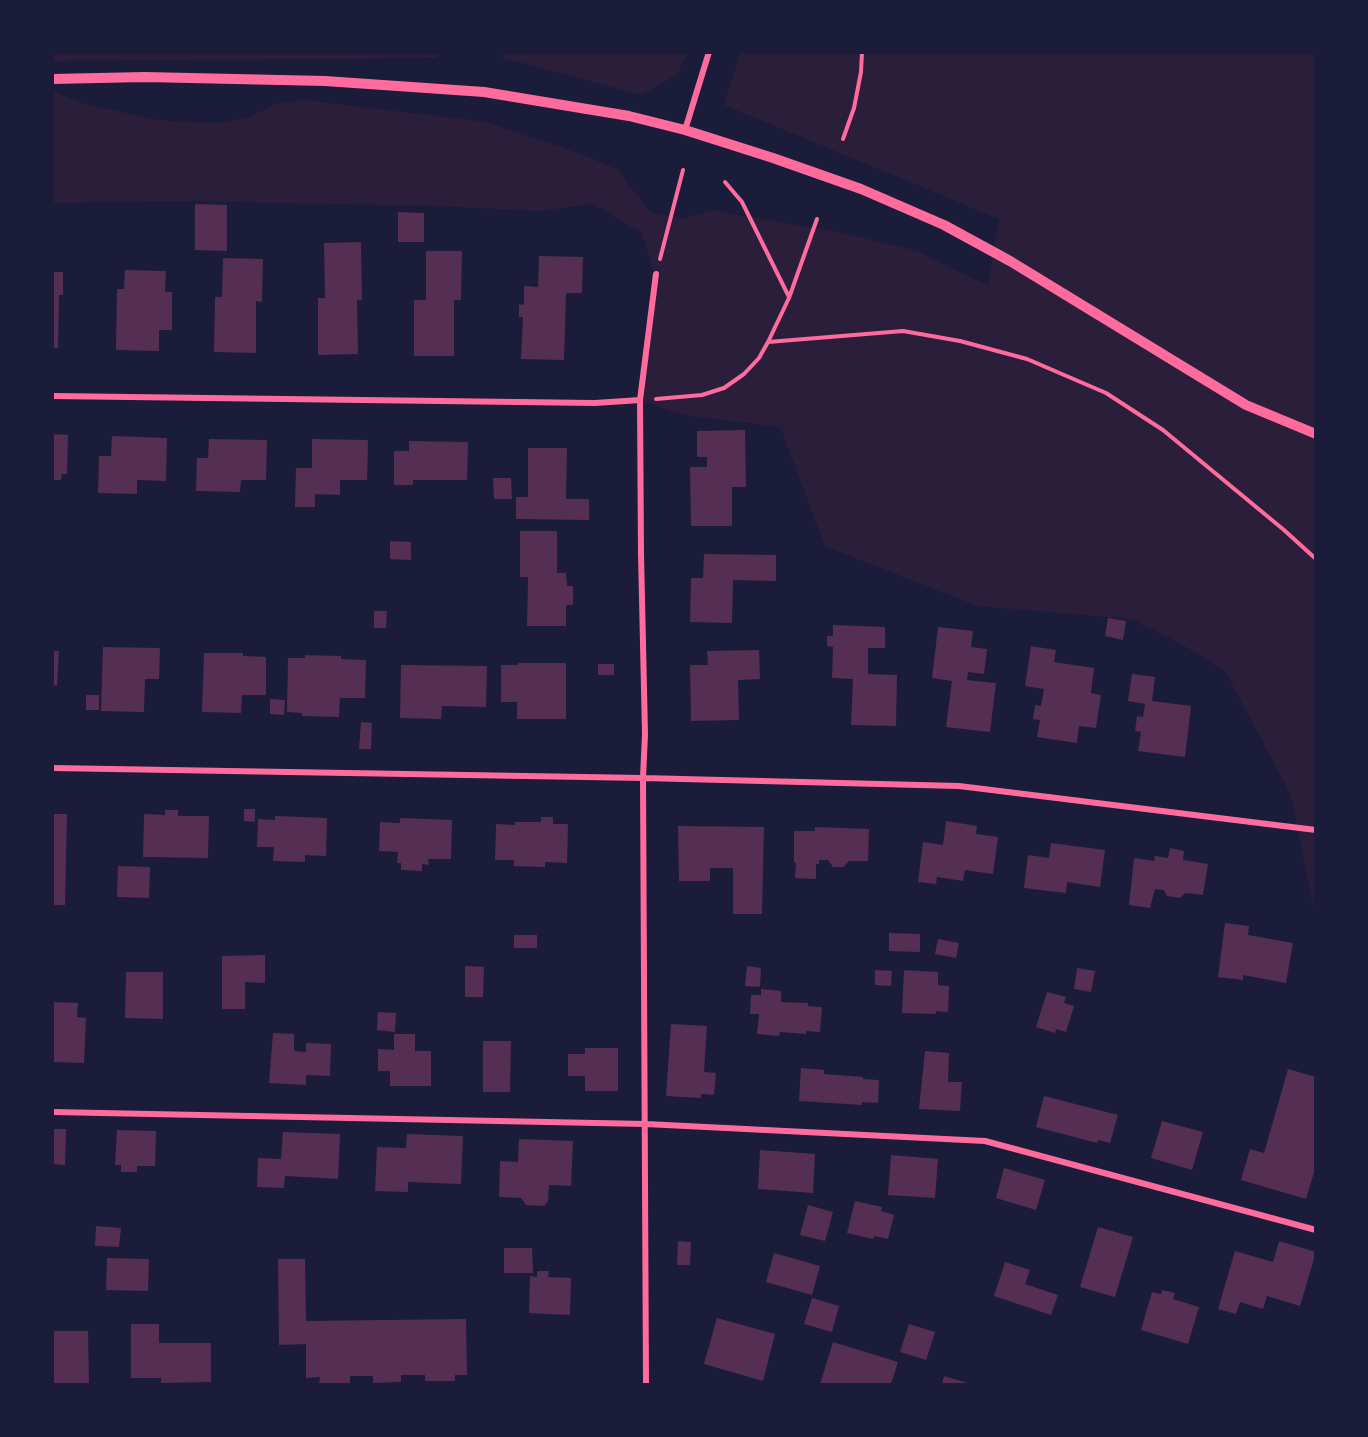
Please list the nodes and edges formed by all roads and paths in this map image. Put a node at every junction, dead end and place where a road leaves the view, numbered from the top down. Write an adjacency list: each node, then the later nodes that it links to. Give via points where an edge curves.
1 (709, 52): 4 (street)
2 (862, 52): 5 (path, via 854,108)
3 (52, 79): 4 (street, via 325,81 484,92 629,116)
4 (685, 130): 14 (street, via 861,189 944,225 1246,405)
5 (843, 139)
6 (683, 170): 9 (path)
7 (725, 182): 10 (path, via 742,202)
8 (817, 219): 10 (path)
9 (656, 274): 13 (street)
10 (789, 298): 11 (path)
11 (768, 342): 13 (path, via 744,374 724,388 702,395); 15 (path, via 903,332 960,341 1027,359 1106,393 1163,429)
12 (52, 396): 13 (street, via 595,403)
13 (640, 400): 17 (street)
14 (1316, 434)
15 (1316, 559)
16 (52, 768): 17 (street)
17 (643, 778): 18 (street, via 959,786); 20 (street)
18 (1316, 830)
19 (52, 1112): 20 (street)
20 (646, 1124): 21 (street, via 985,1142); 22 (street)
21 (1316, 1230)
22 (646, 1384)

